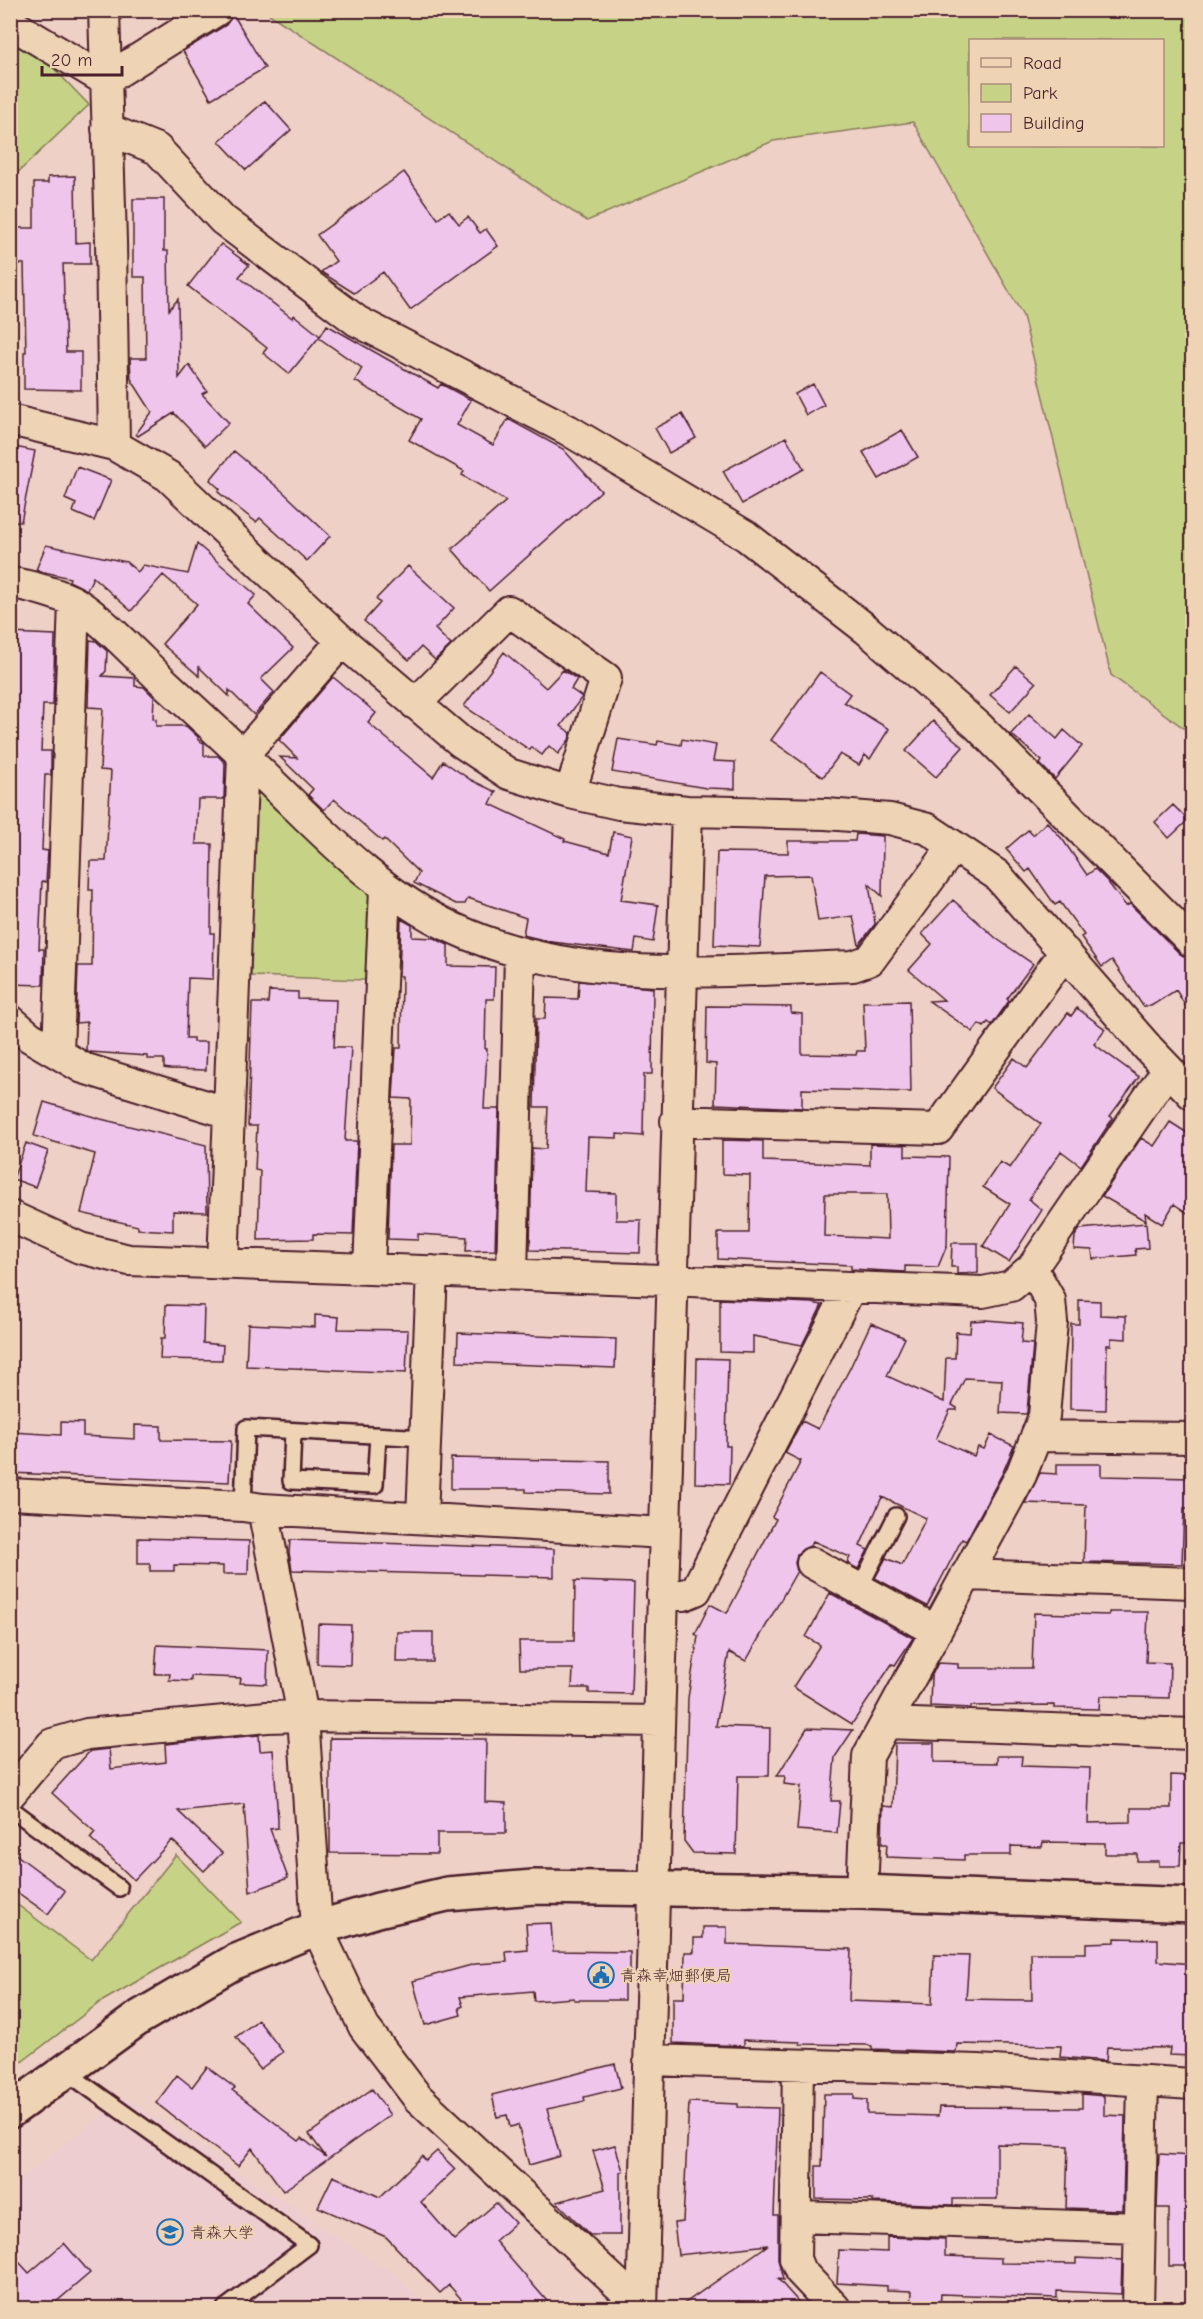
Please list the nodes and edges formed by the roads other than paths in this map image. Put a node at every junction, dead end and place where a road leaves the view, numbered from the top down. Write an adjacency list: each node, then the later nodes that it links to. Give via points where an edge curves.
1 (104, 10): 4 (street)
2 (218, 10): 4 (street)
3 (10, 23): 4 (street)
4 (105, 80): 5 (street)
5 (107, 129): 7 (street); 17 (street, via 157,149 223,220 357,321 568,430 746,536 866,629 978,726)
6 (10, 420): 7 (street)
7 (114, 445): 10 (street, via 168,476)
8 (10, 583): 9 (street)
9 (74, 602): 12 (street); 22 (street)
10 (342, 641): 11 (street); 12 (street)
11 (415, 704): 13 (street, via 461,742 509,774); 13 (street, via 509,611 606,678)
12 (243, 755): 16 (street); 25 (street)
13 (570, 793): 14 (street, via 620,804)
14 (687, 811): 15 (street, via 890,819 928,830); 20 (street)
15 (954, 846): 18 (street, via 996,875); 20 (street, via 870,960 853,966)
16 (386, 888): 19 (street, via 452,928); 30 (street)
17 (1192, 942)
18 (1065, 952): 23 (street); 26 (street, via 938,1129)
19 (520, 954): 20 (street, via 599,966); 32 (street)
20 (681, 972): 26 (street)
21 (10, 1020): 22 (street)
22 (58, 1053): 25 (street, via 83,1068)
23 (1168, 1069): 24 (street); 29 (street)
24 (1192, 1094)
25 (229, 1113): 28 (street)
26 (676, 1121): 33 (street)
27 (10, 1216): 28 (street, via 80,1248 129,1260)
28 (223, 1264): 30 (street)
29 (1032, 1268): 34 (street, via 1011,1286 983,1292); 37 (street, via 1050,1300 1052,1322 1044,1416)
30 (369, 1269): 31 (street)
31 (432, 1271): 32 (street); 38 (street)
32 (512, 1274): 33 (street)
33 (671, 1280): 34 (street); 45 (street)
34 (851, 1287): 50 (street, via 696,1590 684,1595)
35 (293, 1431): 36 (lane); 41 (lane, via 291,1481); 42 (lane, via 246,1428)
36 (378, 1435): 38 (lane); 41 (lane, via 375,1485)
37 (1036, 1436): 39 (street); 47 (street, via 1021,1474)
38 (426, 1438): 44 (street)
39 (1192, 1438)
40 (10, 1494): 42 (street)
41 (328, 1497): 42 (street); 44 (street)
42 (253, 1508): 52 (street)
43 (896, 1516): 49 (lane)
44 (422, 1518): 45 (street)
45 (664, 1533): 50 (street)
46 (812, 1563): 49 (street)
47 (966, 1575): 48 (street); 51 (street)
48 (1192, 1583)
49 (859, 1589): 51 (street)
50 (662, 1595): 53 (street)
51 (936, 1631): 54 (street)
52 (303, 1716): 53 (street); 56 (street, via 87,1734 52,1744); 62 (street)
53 (659, 1721): 59 (street)
54 (886, 1724): 55 (street); 60 (street, via 868,1756)
55 (1192, 1734)
56 (10, 1794)
57 (10, 1808): 58 (lane)
58 (119, 1888)
59 (656, 1890): 60 (street); 62 (street, via 534,1887 447,1894); 63 (street)
60 (862, 1892): 61 (street)
61 (1192, 1905)
62 (317, 1928): 65 (street, via 234,1962 140,2017); 72 (street, via 364,2027 418,2098)
63 (650, 2060): 64 (street); 72 (street)
64 (798, 2065): 66 (street, via 978,2070); 69 (street)
65 (65, 2071): 68 (street); 71 (lane, via 309,2245)
66 (1143, 2081): 67 (street); 70 (street)
67 (1192, 2084)
68 (10, 2111)
69 (797, 2217): 70 (street); 73 (street, via 795,2259 800,2271)
70 (1140, 2228): 74 (street)
71 (225, 2308)
72 (642, 2308)
73 (835, 2308)
74 (1138, 2308)

